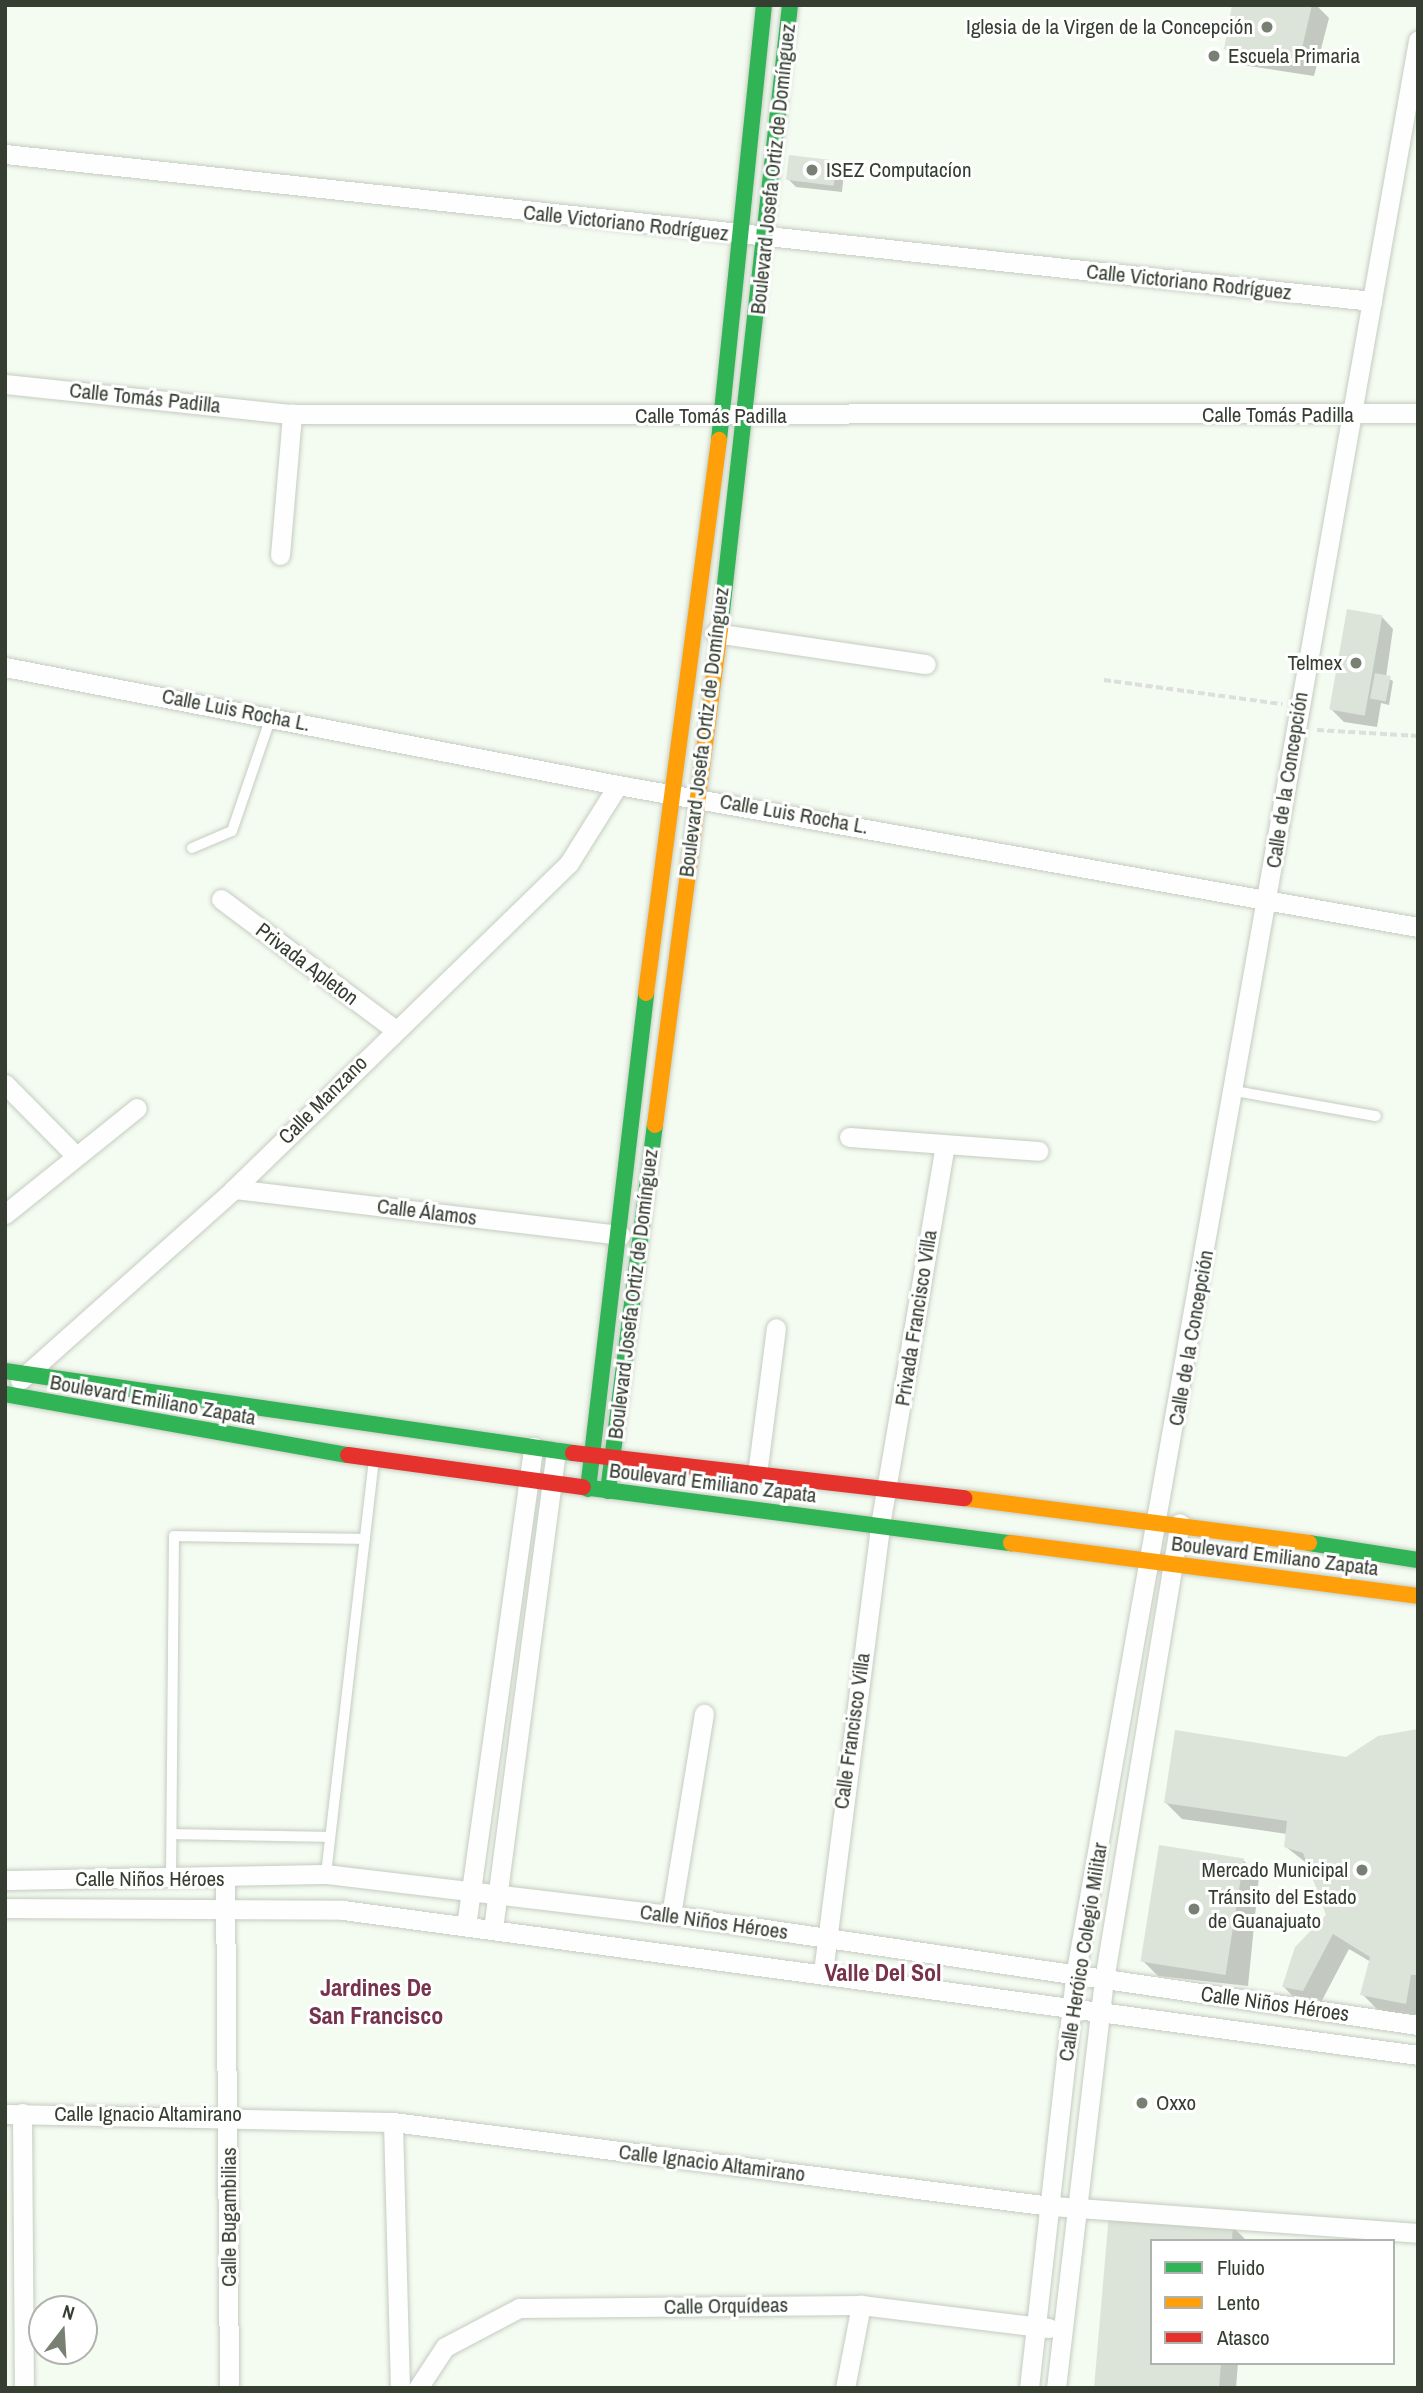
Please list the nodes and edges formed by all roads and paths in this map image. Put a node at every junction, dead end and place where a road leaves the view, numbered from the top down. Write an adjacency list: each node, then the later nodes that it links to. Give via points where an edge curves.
1 (764, 5): 5 (street, Boulevard Josefa Ortiz de Domínguez)
2 (790, 5): 6 (street, Boulevard Josefa Ortiz de Domínguez)
3 (1418, 40): 7 (street, Calle de la Concepción)
4 (5, 154): 5 (street, Calle Victoriano Rodríguez)
5 (740, 234): 6 (street, Calle Victoriano Rodríguez); 12 (street, Boulevard Josefa Ortiz de Domínguez)
6 (766, 237): 7 (street, Calle Victoriano Rodríguez); 13 (street, Boulevard Josefa Ortiz de Domínguez)
7 (1372, 301): 11 (street, Calle de la Concepción)
8 (5, 384): 10 (street, Calle Tomás Padilla)
9 (1418, 413): 11 (street, Calle Tomás Padilla)
10 (292, 414): 12 (street, Calle Tomás Padilla); 14 (street)
11 (1355, 415): 13 (street, Calle Tomás Padilla); 19 (street, Calle de la Concepción)
12 (722, 417): 13 (street, Calle Tomás Padilla); 24 (street, Boulevard Josefa Ortiz de Domínguez)
13 (747, 417): 15 (street, Boulevard Josefa Ortiz de Domínguez)
14 (280, 555)
15 (715, 633): 16 (street); 25 (street, Boulevard Josefa Ortiz de Domínguez)
16 (926, 664)
17 (5, 667): 20 (street, Calle Luis Rocha L.)
18 (1104, 680): 19 (path)
19 (1298, 706): 21 (street, Calle de la Concepción)
20 (271, 717): 23 (street, Calle Luis Rocha L.); 26 (lane, via 232,831)
21 (1294, 728): 22 (path); 27 (street, Calle de la Concepción)
22 (1418, 736)
23 (618, 785): 24 (street, Calle Luis Rocha L.); 30 (street, Calle Manzano, via 569,863)
24 (669, 793): 25 (street, Calle Luis Rocha L.); 41 (street, Boulevard Josefa Ortiz de Domínguez)
25 (695, 797): 27 (street, Calle Luis Rocha L.); 49 (street, Boulevard Josefa Ortiz de Domínguez)
26 (192, 848)
27 (1269, 897): 29 (street, Calle Luis Rocha L.); 32 (street, Calle de la Concepción)
28 (221, 899): 30 (street, Privada Apleton)
29 (1418, 926)
30 (394, 1030): 39 (street, Calle Manzano)
31 (5, 1084): 38 (street)
32 (1235, 1091): 34 (lane); 57 (street, Calle de la Concepción)
33 (137, 1108): 38 (street)
34 (1376, 1116)
35 (849, 1137): 36 (street)
36 (945, 1146): 37 (street); 56 (street, Privada Francisco Villa)
37 (1038, 1151)
38 (75, 1156): 40 (street)
39 (234, 1189): 41 (street, Calle Álamos); 44 (street, Calle Manzano)
40 (5, 1214)
41 (620, 1236): 48 (street, Boulevard Josefa Ortiz de Domínguez)
42 (776, 1328): 51 (street)
43 (5, 1371): 44 (street, Boulevard Emiliano Zapata)
44 (26, 1374): 45 (street, Calle Manzano); 46 (street, Boulevard Emiliano Zapata)
45 (5, 1394): 50 (street, Boulevard Emiliano Zapata)
46 (533, 1447): 47 (street, Boulevard Emiliano Zapata); 52 (street)
47 (556, 1451): 48 (street, Boulevard Emiliano Zapata); 53 (street)
48 (592, 1455): 49 (street, Boulevard Emiliano Zapata); 54 (street, Boulevard Josefa Ortiz de Domínguez)
49 (612, 1458): 51 (street, Boulevard Emiliano Zapata); 55 (street, Boulevard Josefa Ortiz de Domínguez)
50 (374, 1461): 52 (street, Boulevard Emiliano Zapata); 60 (lane)
51 (757, 1474): 56 (street, Boulevard Emiliano Zapata)
52 (528, 1481): 53 (street, Boulevard Emiliano Zapata); 72 (street)
53 (552, 1484): 54 (street, Boulevard Emiliano Zapata); 73 (street)
54 (588, 1489): 55 (street, Boulevard Emiliano Zapata)
55 (608, 1491): 59 (street, Boulevard Emiliano Zapata)
56 (888, 1491): 57 (street, Boulevard Emiliano Zapata); 59 (street, Calle Francisco Villa)
57 (1158, 1520): 58 (street, Boulevard Emiliano Zapata); 62 (street, Calle Heróico Colegio Militar)
58 (1180, 1523): 61 (street, Boulevard Emiliano Zapata); 63 (street, Calle Heróico Colegio Militar)
59 (880, 1525): 62 (street, Boulevard Emiliano Zapata); 79 (street, Calle Francisco Villa)
60 (365, 1539): 66 (lane, via 174,1536); 67 (lane)
61 (1418, 1560)
62 (1150, 1561): 63 (street, Boulevard Emiliano Zapata); 81 (street, Calle Heróico Colegio Militar)
63 (1173, 1564): 64 (street, Boulevard Emiliano Zapata); 82 (street, Calle Heróico Colegio Militar)
64 (1418, 1596)
65 (704, 1714): 76 (street)
66 (173, 1834): 67 (lane); 71 (lane)
67 (330, 1837): 68 (lane)
68 (326, 1874): 69 (street, Calle Niños Héroes); 72 (street, Calle Niños Héroes)
69 (225, 1879): 71 (street, Calle Niños Héroes); 74 (street, Calle Bugambilias)
70 (5, 1880): 71 (street, Calle Niños Héroes)
71 (170, 1880)
72 (472, 1892): 73 (street, Calle Niños Héroes); 77 (street)
73 (498, 1896): 76 (street, Calle Niños Héroes); 78 (street)
74 (226, 1907): 75 (street, Calle Niños Héroes); 77 (street, Calle Niños Héroes, via 343,1909); 88 (street, Calle Bugambilias)
75 (5, 1908)
76 (671, 1915): 79 (street, Calle Niños Héroes)
77 (466, 1926): 78 (street, Calle Niños Héroes)
78 (493, 1929): 80 (street, Calle Niños Héroes)
79 (824, 1939): 80 (street, Calle Francisco Villa); 81 (street, Calle Niños Héroes)
80 (823, 1972): 83 (street, Calle Niños Héroes)
81 (1075, 1976): 82 (street, Calle Niños Héroes); 83 (street, Calle Heróico Colegio Militar)
82 (1104, 1980): 84 (street, Calle Heróico Colegio Militar); 85 (street, Calle Niños Héroes)
83 (1071, 2010): 84 (street, Calle Niños Héroes); 90 (street, Calle Heróico Colegio Militar)
84 (1100, 2014): 86 (street, Calle Niños Héroes); 91 (street, Calle Heróico Colegio Militar)
85 (1418, 2025)
86 (1418, 2056)
87 (14, 2114): 88 (street, Calle Ignacio Altamirano); 96 (street)
88 (229, 2114): 89 (street, Calle Ignacio Altamirano); 97 (street, Calle Bugambilias)
89 (393, 2122): 90 (street, Calle Ignacio Altamirano); 98 (street)
90 (1051, 2206): 91 (street, Calle Ignacio Altamirano); 94 (street, Calle Heróico Colegio Militar)
91 (1082, 2208): 92 (street, Calle Ignacio Altamirano); 95 (street, Calle Heróico Colegio Militar)
92 (1418, 2233)
93 (861, 2305): 94 (street, Calle Orquídeas); 99 (street, Calle Orquídeas, via 519,2308 445,2347); 100 (street)
94 (1039, 2327): 95 (street, Calle Orquídeas); 101 (street, Calle Heróico Colegio Militar)
95 (1065, 2329): 102 (street, Calle Heróico Colegio Militar)
96 (24, 2388)
97 (229, 2388)
98 (400, 2388)
99 (418, 2388)
100 (845, 2388)
101 (1028, 2388)
102 (1056, 2388)

